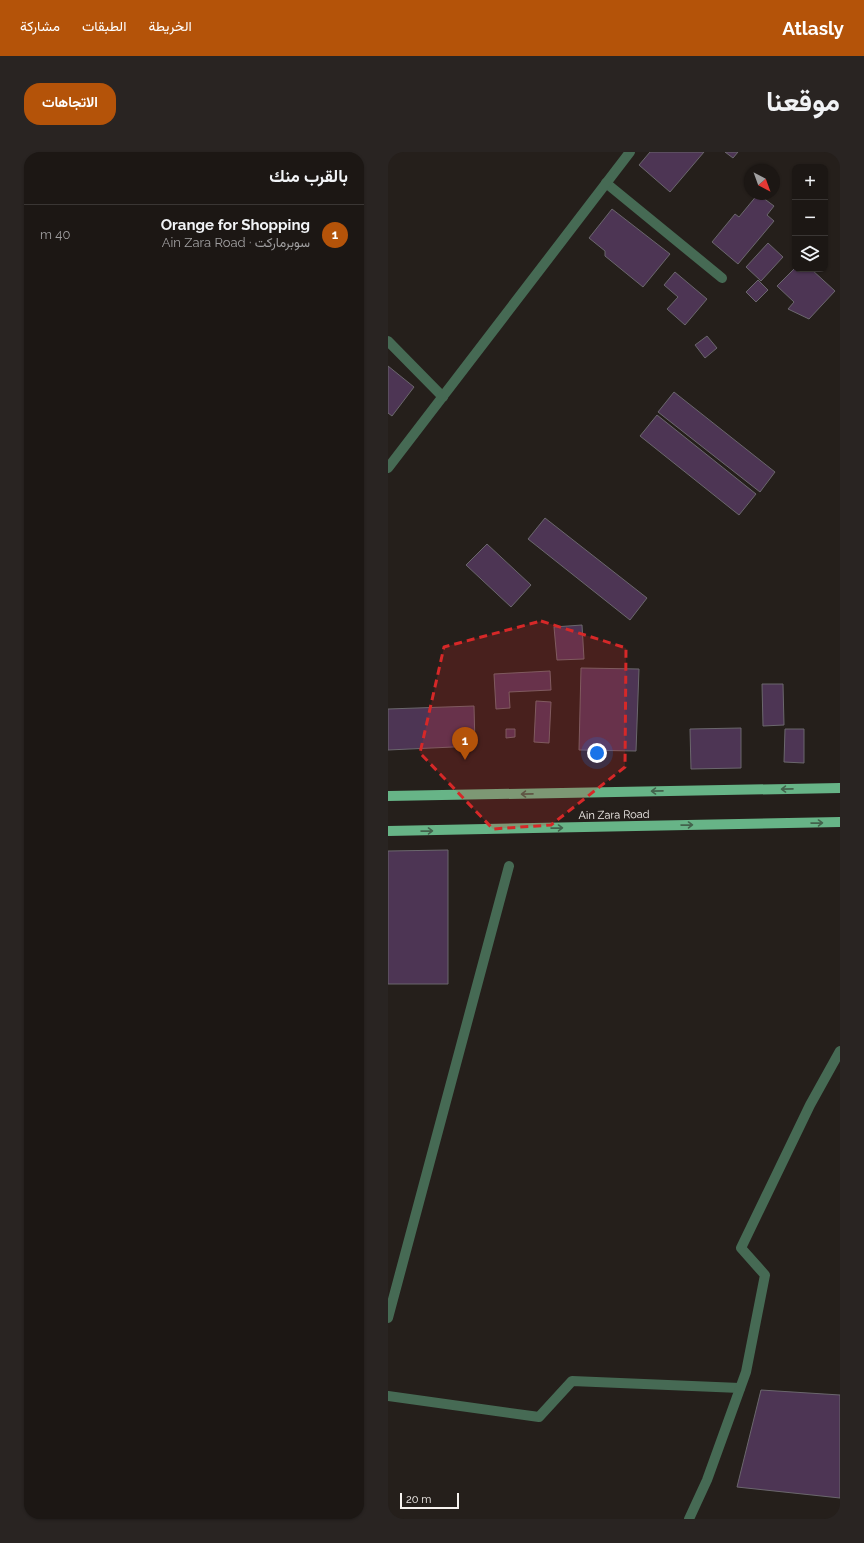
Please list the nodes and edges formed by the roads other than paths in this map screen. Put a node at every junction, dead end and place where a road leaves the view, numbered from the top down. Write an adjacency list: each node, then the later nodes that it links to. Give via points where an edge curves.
1 (630, 152): 2 (street)
2 (606, 183): 3 (street); 5 (street)
3 (722, 278)
4 (388, 341): 5 (street)
5 (443, 397): 6 (street)
6 (388, 468)
7 (840, 788): 8 (main road, Ain Zara Road, one-way to 8)
8 (388, 796)
9 (840, 822): 10 (main road, Ain Zara Road, one-way to 9)
10 (388, 831)
11 (509, 866): 13 (street)
12 (840, 1052): 14 (street, via 810,1105 741,1248 765,1275 746,1372)
13 (388, 1318)
14 (740, 1388): 15 (street, via 572,1381 539,1417); 16 (street, via 707,1480)
15 (388, 1396)
16 (689, 1519)

